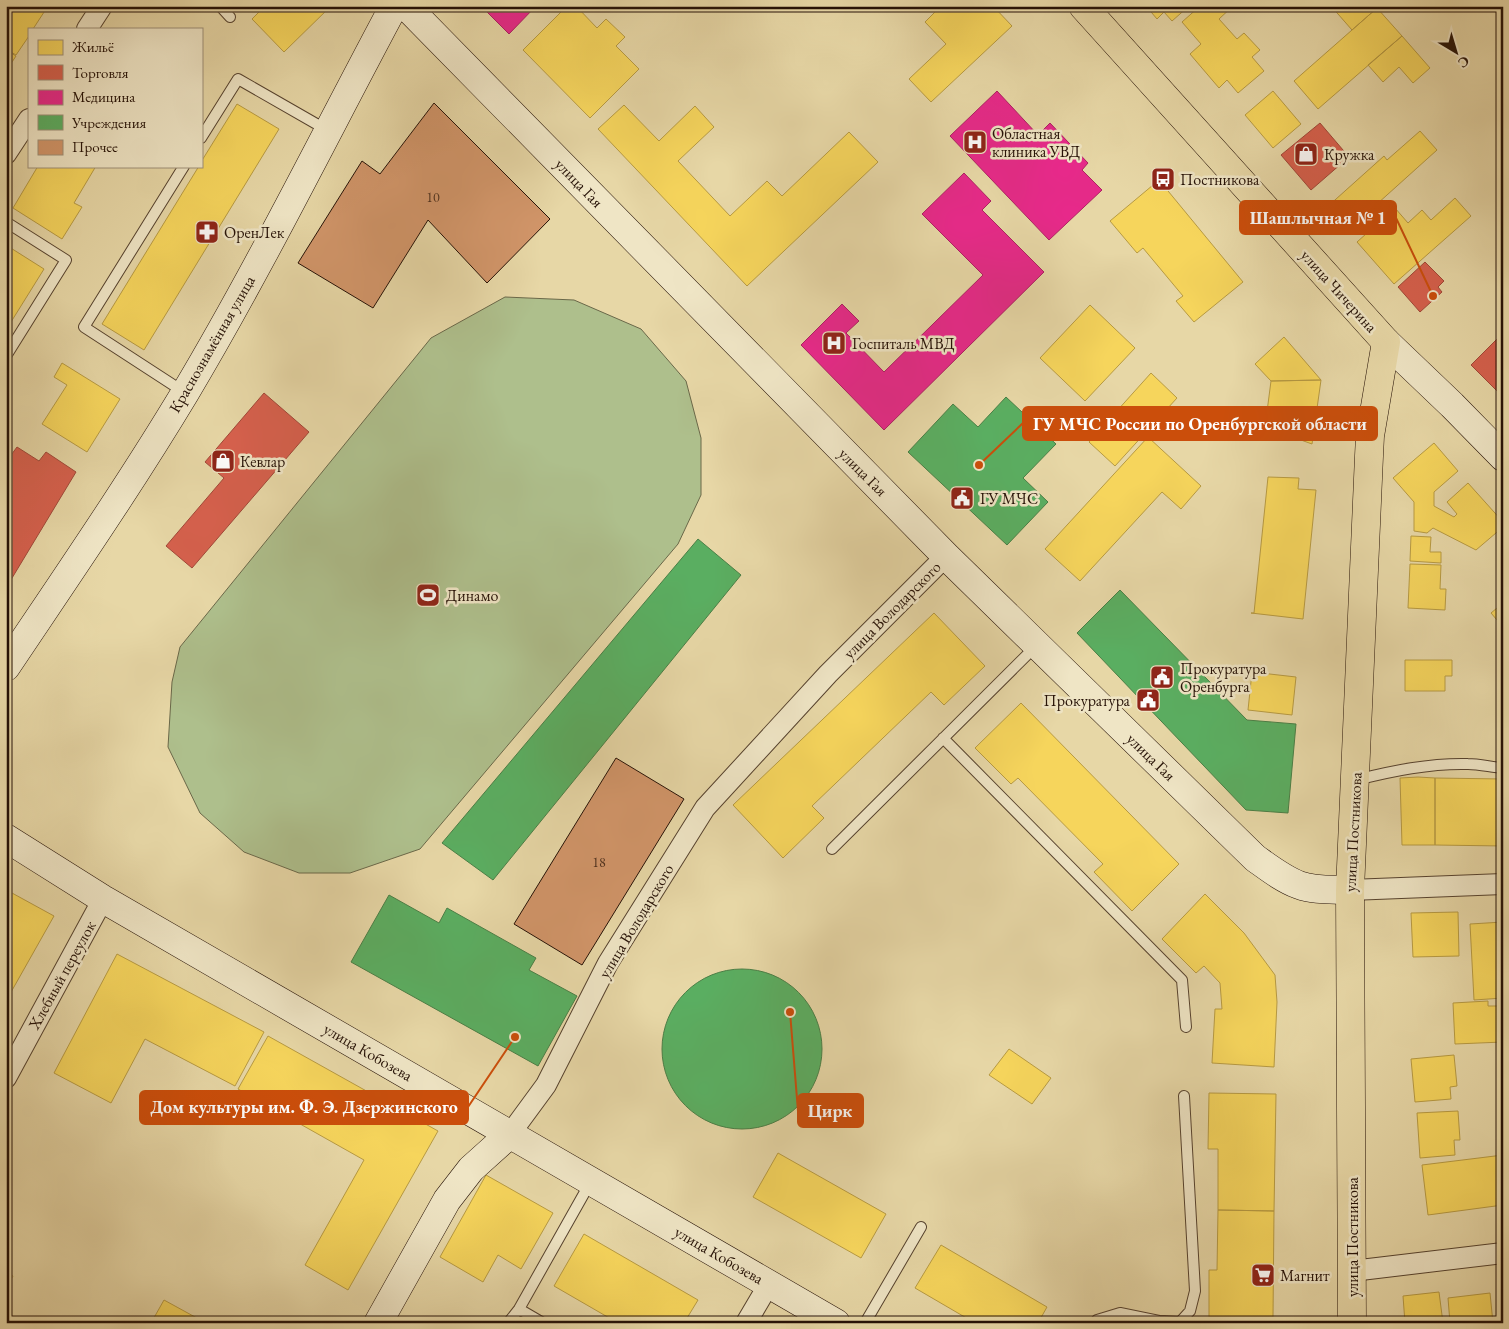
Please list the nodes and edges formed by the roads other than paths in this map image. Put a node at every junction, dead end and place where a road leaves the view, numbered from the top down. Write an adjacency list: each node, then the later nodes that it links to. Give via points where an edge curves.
1 (102, 6): 7 (street)
2 (220, 6): 6 (lane)
3 (394, 6): 9 (main road, Краснознамённая улица)
4 (406, 6): 18 (main road, улица Гая)
5 (1083, 6): 14 (main road, улица Чичерина)
6 (230, 17)
7 (88, 28)
8 (28, 121): 11 (street)
9 (327, 130): 10 (lane, via 238,79); 16 (main road, Краснознамённая улица, via 260,260)
10 (202, 136)
11 (6, 154)
12 (183, 168): 16 (lane, via 84,327)
13 (6, 222): 15 (lane, via 66,260)
14 (1386, 342): 17 (main road, улица Чичерина); 23 (main road, улица Постникова, via 1370,443)
15 (6, 356)
16 (185, 392): 20 (main road, Краснознамённая улица, via 120,497)
17 (1503, 457)
18 (946, 556): 19 (main road, улица Гая); 32 (street, улица Володарского, via 828,674 705,808 608,963 546,1084)
19 (1036, 645): 21 (lane); 27 (main road, улица Гая, via 1255,858 1300,885)
20 (6, 667)
21 (943, 738): 25 (lane); 29 (lane, via 1182,980)
22 (1503, 768): 23 (lane, via 1468,764 1420,767)
23 (1355, 780): 27 (main road, улица Постникова)
24 (6, 838): 28 (main road, улица Кобозева)
25 (832, 848)
26 (1503, 884): 27 (street)
27 (1350, 890): 36 (main road, улица Постникова)
28 (103, 899): 30 (street, Хлебный переулок); 32 (main road, улица Кобозева)
29 (1186, 1027)
30 (6, 1078)
31 (1184, 1096): 45 (lane, via 1196,1291 1190,1311 1180,1322 1120,1313)
32 (510, 1134): 33 (main road, улица Кобозева); 39 (main road, улица Володарского, via 470,1169 447,1200)
33 (592, 1180): 37 (main road, улица Кобозева); 38 (lane)
34 (921, 1227): 44 (lane)
35 (1503, 1254): 36 (street)
36 (1352, 1271): 46 (main road, улица Постникова)
37 (769, 1284): 42 (street); 43 (main road, улица Кобозева)
38 (519, 1309): 40 (lane); 41 (lane)
39 (378, 1323)
40 (508, 1323)
41 (543, 1323)
42 (746, 1323)
43 (836, 1323)
44 (865, 1323)
45 (1094, 1323)
46 (1352, 1323)

